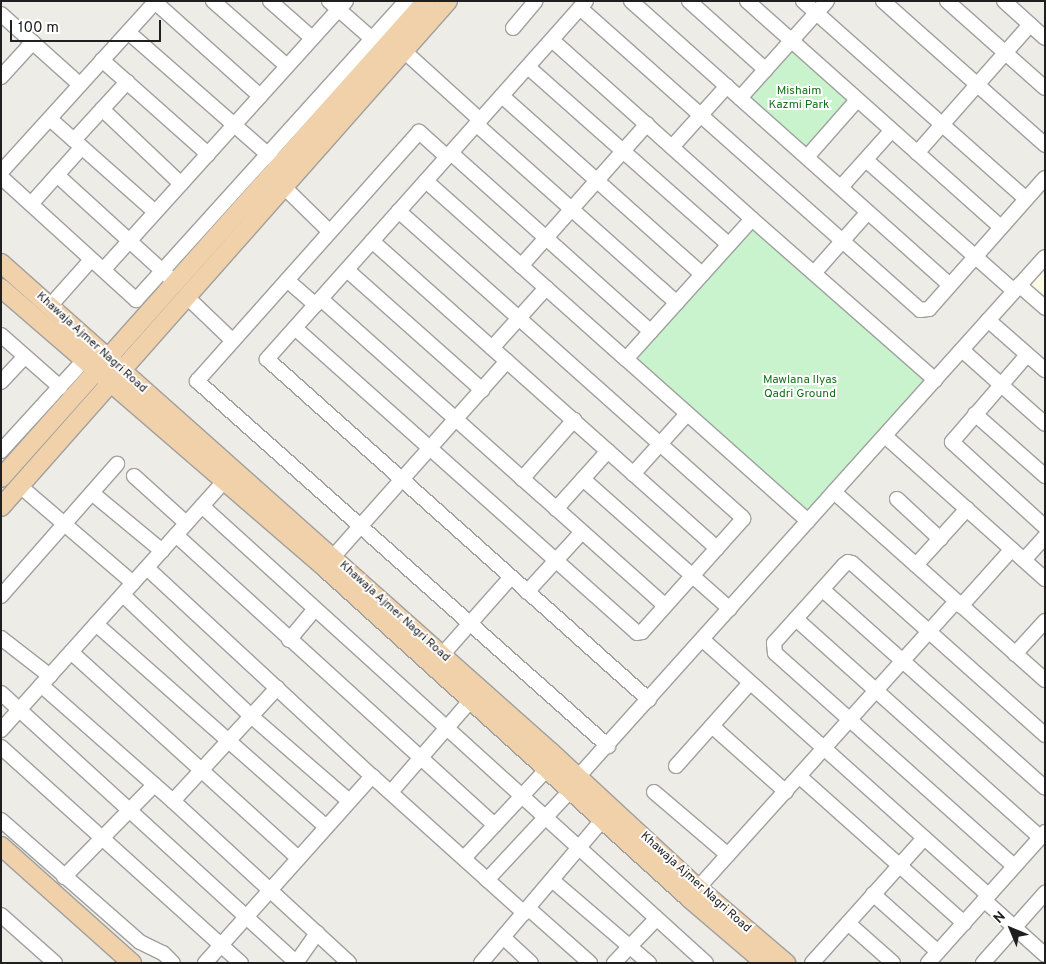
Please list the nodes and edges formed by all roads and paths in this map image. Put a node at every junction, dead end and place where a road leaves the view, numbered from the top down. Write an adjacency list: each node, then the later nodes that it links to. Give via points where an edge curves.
1 (213, 1): 32 (street)
2 (270, 1): 23 (street)
3 (406, 1): 28 (street)
4 (426, 1): 28 (main road)
5 (448, 1): 29 (main road)
6 (536, 1): 21 (street)
7 (632, 1): 39 (street)
8 (689, 1): 34 (street)
9 (746, 1): 26 (street)
10 (803, 1): 18 (street)
11 (826, 1): 18 (street)
12 (883, 1): 38 (street)
13 (947, 1): 30 (street)
14 (155, 2): 22 (street); 41 (street)
15 (1005, 2): 20 (street)
16 (338, 4): 23 (street); 28 (street)
17 (583, 5): 25 (street); 46 (street)
18 (816, 13): 26 (street); 50 (street)
19 (1, 14): 27 (street)
20 (1030, 25): 24 (street); 30 (street)
21 (513, 28)
22 (128, 32): 31 (street); 51 (street)
23 (312, 38): 32 (street)
24 (1045, 38)
25 (552, 40): 33 (street); 49 (street)
26 (791, 41): 34 (street); 44 (street)
27 (33, 42): 35 (street); 37 (street)
28 (378, 43): 61 (main road)
29 (404, 51): 48 (street); 70 (main road)
30 (1005, 53): 38 (street); 40 (street)
31 (102, 60): 36 (street); 37 (street)
32 (287, 66): 41 (street)
33 (528, 67): 42 (street); 56 (street)
34 (766, 70): 43 (street)
35 (1, 76)
36 (126, 82): 45 (street); 58 (street)
37 (80, 85): 47 (street)
38 (977, 85): 50 (street); 54 (street)
39 (727, 86): 43 (street); 46 (street)
40 (1045, 88)
41 (260, 96): 51 (street)
42 (502, 96): 48 (street); 67 (street)
43 (740, 98): 60 (street)
44 (857, 100): 52 (street); 60 (street)
45 (102, 109): 53 (street); 69 (street)
46 (701, 115): 55 (street); 84 (street)
47 (50, 119): 53 (street); 63 (street)
48 (478, 122): 59 (street); 74 (street)
49 (647, 124): 55 (street); 56 (street)
50 (942, 124): 57 (street); 72 (street)
51 (234, 125): 58 (street); 61 (street)
52 (892, 130): 57 (street); 62 (street)
53 (78, 144): 64 (street); 76 (street)
54 (1045, 145)
55 (672, 147): 78 (street)
56 (623, 151): 67 (street); 85 (street)
57 (917, 153): 79 (street)
58 (208, 154): 69 (street)
59 (449, 155): 68 (street); 80 (street, via 419,132); 81 (street)
60 (807, 157): 71 (street)
61 (274, 160): 95 (main road)
62 (866, 160): 71 (street); 86 (street)
63 (1, 172)
64 (57, 175): 73 (street); 82 (street)
65 (1, 177): 73 (street)
66 (1045, 178): 72 (street)
67 (597, 180): 74 (street); 94 (street)
68 (426, 181): 75 (street); 90 (street)
69 (181, 184): 76 (street)
70 (284, 186): 80 (street); 101 (main road)
71 (841, 187): 77 (street)
72 (1026, 199): 79 (street)
73 (31, 204): 88 (street)
74 (572, 209): 81 (street); 103 (street)
75 (399, 211): 83 (street); 106 (street)
76 (155, 212): 82 (street)
77 (868, 212): 84 (street); 97 (street)
78 (752, 218): 85 (street); 93 (street)
79 (1001, 228): 86 (street)
80 (330, 232): 96 (street)
81 (546, 238): 90 (street); 109 (street)
82 (130, 240): 91 (street); 95 (street)
83 (372, 241): 92 (street); 112 (street)
84 (842, 241): 93 (street); 97 (street, via 920,310 929,309)
85 (729, 245): 94 (street)
86 (975, 257): 97 (street); 100 (street)
87 (1045, 257): 100 (street)
88 (91, 260): 91 (street); 104 (street)
89 (1, 263): 104 (main road, Khawaja Ajmer Nagri Road)
90 (521, 266): 99 (street)
91 (104, 269): 95 (street, via 136,300)
92 (347, 270): 102 (street); 125 (street)
93 (814, 273): 120 (street)
94 (702, 274): 103 (street)
95 (169, 276): 118 (main road)
96 (287, 280): 102 (street); 111 (street)
97 (950, 285)
98 (1, 288): 118 (main road, Khawaja Ajmer Nagri Road)
99 (546, 288): 106 (street); 116 (street)
100 (1017, 288): 105 (street); 107 (street)
101 (186, 296): 111 (street); 121 (main road)
102 (318, 302): 108 (street); 128 (street)
103 (677, 303): 109 (street)
104 (50, 306): 118 (main road, Khawaja Ajmer Nagri Road)
105 (1045, 308)
106 (519, 318): 112 (street); 132 (street)
107 (988, 320): 113 (street); 114 (street)
108 (295, 328): 133 (street); 144 (street, via 268,356 269,362)
109 (651, 332): 116 (street)
110 (1, 335): 115 (street)
111 (233, 340): 157 (street, via 197,381)
112 (492, 348): 117 (street)
113 (962, 350): 120 (street); 123 (street)
114 (1028, 355): 119 (street); 123 (street)
115 (25, 356): 122 (street); 124 (street)
116 (626, 359): 126 (street)
117 (507, 361): 125 (street); 129 (street)
118 (97, 362): 121 (main road, Khawaja Ajmer Nagri Road); 124 (street); 134 (main road)
119 (1045, 370)
120 (935, 380): 131 (street)
121 (117, 381): 143 (main road, Khawaja Ajmer Nagri Road); 145 (main road); 166 (main road, Khawaja Ajmer Nagri Road)
122 (1, 382)
123 (1001, 385): 127 (street); 130 (street)
124 (60, 387): 134 (street)
125 (482, 390): 128 (street)
126 (687, 414): 132 (street); 154 (street)
127 (975, 414): 139 (street); 158 (street, via 952,442)
128 (455, 419): 133 (street); 141 (street)
129 (574, 420): 135 (street); 141 (street)
130 (1045, 424)
131 (885, 436): 146 (street); 152 (street)
132 (660, 444): 137 (street); 163 (street, via 742,517)
133 (429, 448): 144 (street); 168 (street)
134 (7, 449): 140 (main road)
135 (608, 451): 137 (street); 142 (street)
136 (117, 464): 147 (street)
137 (633, 474): 163 (street)
138 (134, 476): 156 (street)
139 (1045, 476)
140 (1, 478)
141 (522, 479): 151 (street)
142 (583, 479): 151 (street); 171 (street)
143 (225, 480): 149 (street); 201 (main road, Khawaja Ajmer Nagri Road)
144 (401, 480): 157 (street); 172 (street)
145 (22, 488): 150 (main road); 153 (street); 155 (street)
146 (834, 492): 154 (street); 169 (street)
147 (92, 493): 155 (street); 165 (street)
148 (897, 499): 162 (street)
149 (202, 506): 156 (street); 182 (street)
150 (1, 507)
151 (556, 509): 159 (street)
152 (967, 509): 162 (street); 164 (street)
153 (1, 518)
154 (808, 521): 181 (street)
155 (64, 522): 174 (street); 178 (street)
156 (186, 523): 160 (street)
157 (360, 526): 166 (street); 185 (street)
158 (1045, 527)
159 (582, 532): 168 (street); 180 (street)
160 (176, 535): 165 (street); 189 (street)
161 (1045, 537): 167 (street)
162 (940, 539): 169 (street)
163 (717, 548): 171 (street)
164 (1012, 549): 167 (street); 179 (street)
165 (162, 551): 170 (street)
166 (333, 556): 193 (main road, Khawaja Ajmer Nagri Road)
167 (1024, 560): 173 (street)
168 (556, 561): 176 (street); 180 (street, via 637,633 642,632)
169 (916, 566): 179 (street)
170 (147, 568): 174 (street); 198 (street)
171 (692, 576): 180 (street); 181 (street)
172 (511, 578): 176 (street); 185 (street)
173 (1045, 579)
174 (133, 583): 177 (street)
175 (822, 590): 183 (street); 187 (street, via 844,565 852,563); 194 (street)
176 (527, 592): 202 (street)
177 (123, 595): 184 (street); 204 (street)
178 (1, 596)
179 (959, 604): 187 (street); 192 (street)
180 (665, 606)
181 (730, 609): 190 (street)
182 (315, 610): 189 (street); 208 (street)
183 (796, 619): 199 (street); 206 (street, via 774,643 775,653)
184 (96, 624): 191 (street); 211 (street)
185 (470, 624): 193 (street); 212 (street)
186 (1043, 626): 192 (street)
187 (929, 632): 194 (street); 210 (street)
188 (1, 638): 196 (street)
189 (289, 640): 215 (street)
190 (702, 640): 197 (street); 202 (street)
191 (71, 652): 196 (street); 218 (street)
192 (1015, 654): 195 (street)
193 (442, 655): 205 (main road, Khawaja Ajmer Nagri Road)
194 (903, 662): 199 (street); 223 (street)
195 (1045, 680)
196 (46, 681): 203 (street); 222 (street)
197 (750, 683): 207 (street); 214 (street)
198 (277, 688): 204 (street); 219 (street)
199 (876, 691): 206 (street); 236 (street)
200 (1, 693): 203 (street)
201 (470, 700): 205 (main road, Khawaja Ajmer Nagri Road); 208 (street)
202 (649, 700): 212 (street)
203 (20, 709): 209 (street); 230 (street)
204 (251, 716): 211 (street); 229 (street)
205 (503, 719): 217 (main road, Khawaja Ajmer Nagri Road); 221 (main road, Khawaja Ajmer Nagri Road)
206 (850, 720): 214 (street); 246 (street)
207 (712, 726): 216 (street); 226 (street)
208 (447, 727): 215 (street); 227 (street)
209 (1, 730)
210 (1045, 735)
211 (228, 741): 218 (street); 235 (street)
212 (608, 746): 221 (street)
213 (1, 747): 239 (street)
214 (825, 749): 220 (street); 238 (street)
215 (420, 758): 224 (street); 234 (street)
216 (676, 766)
217 (547, 769): 221 (main road, Khawaja Ajmer Nagri Road); 227 (street)
218 (200, 772): 228 (street); 243 (street)
219 (372, 776): 224 (street); 229 (street)
220 (800, 777): 226 (street); 245 (street)
221 (574, 784): 231 (street); 232 (main road, Khawaja Ajmer Nagri Road); 237 (main road, Khawaja Ajmer Nagri Road)
222 (154, 785): 228 (street); 230 (street)
223 (1045, 788)
224 (390, 792): 244 (street)
225 (654, 792): 242 (street)
226 (786, 792): 242 (street)
227 (523, 795): 231 (street); 234 (street)
228 (173, 801): 251 (street)
229 (349, 801): 235 (street)
230 (130, 811): 239 (street); 257 (street)
231 (546, 816): 241 (street); 248 (street)
232 (603, 819): 237 (main road, Khawaja Ajmer Nagri Road); 241 (street)
233 (1, 820): 247 (street)
234 (495, 826): 244 (street)
235 (326, 827): 243 (street)
236 (1042, 834): 246 (street)
237 (631, 835): 250 (main road, Khawaja Ajmer Nagri Road); 281 (main road, Khawaja Ajmer Nagri Road, via 690,899)
238 (924, 838): 245 (street); 254 (street)
239 (102, 839): 247 (street); 264 (street)
240 (1, 846): 270 (main road)
241 (580, 847): 249 (street); 258 (street)
242 (728, 855): 250 (street)
243 (298, 858): 251 (street)
244 (464, 858): 248 (street)
245 (899, 865): 253 (street); 259 (street)
246 (1014, 866): 254 (street)
247 (64, 877): 271 (street, via 140,942 162,953)
248 (487, 880): 255 (street)
249 (552, 880): 255 (street); 265 (street)
250 (698, 888): 282 (main road, Khawaja Ajmer Nagri Road)
251 (270, 891): 257 (street); 262 (street)
252 (1045, 893): 261 (street)
253 (873, 894): 260 (street); 266 (street)
254 (986, 898): 259 (street); 261 (street)
255 (526, 910): 263 (street); 277 (street)
256 (1, 915): 269 (street)
257 (246, 917): 264 (street); 268 (street)
258 (656, 919): 265 (street); 280 (street)
259 (964, 922): 266 (street)
260 (848, 923): 283 (street); 284 (street)
261 (1014, 928): 267 (street); 286 (street)
262 (316, 933): 268 (street); 274 (street)
263 (503, 937): 275 (street); 276 (street)
264 (221, 945): 272 (street); 273 (street)
265 (630, 946): 278 (street); 279 (street)
266 (938, 952): 285 (street)
267 (1045, 954): 287 (street)
268 (296, 962)
269 (55, 963)
270 (132, 963)
271 (173, 963)
272 (205, 963)
273 (241, 963)
274 (349, 963)
275 (481, 963)
276 (531, 963)
277 (590, 963)
278 (614, 963)
279 (649, 963)
280 (706, 963)
281 (765, 963)
282 (786, 963)
283 (812, 963)
284 (893, 963)
285 (928, 963)
286 (983, 963)
287 (1037, 963)

